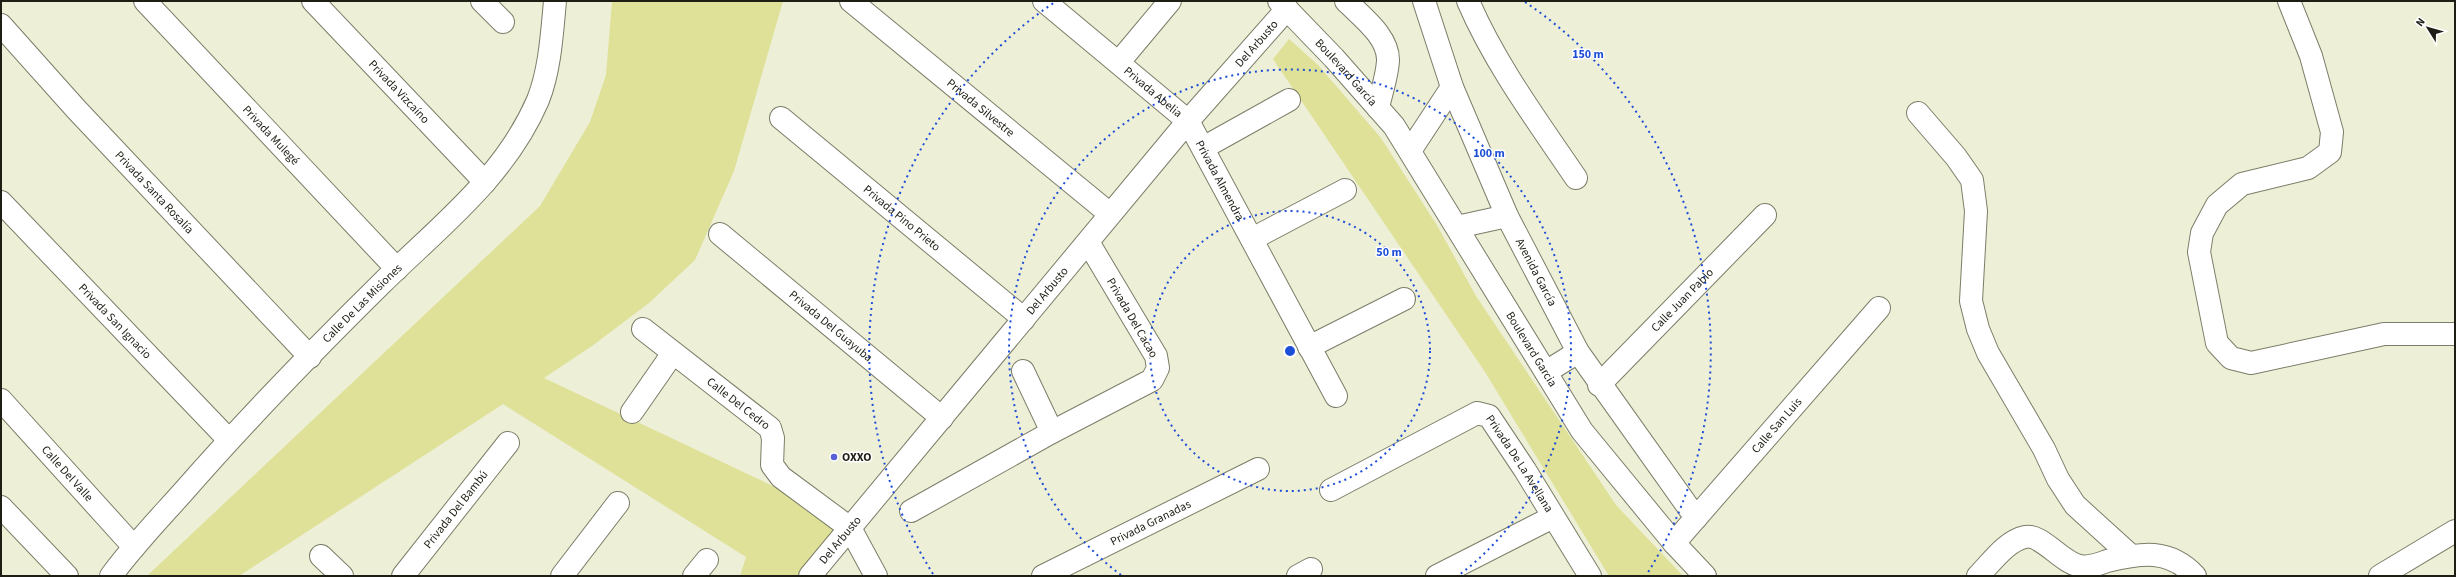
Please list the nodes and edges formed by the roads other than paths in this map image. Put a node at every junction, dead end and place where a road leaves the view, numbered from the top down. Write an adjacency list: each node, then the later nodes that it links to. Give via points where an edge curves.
1 (145, 1): 35 (street, Privada Mulegé)
2 (313, 1): 25 (street, Privada Vizcaíno)
3 (482, 1): 13 (street)
4 (555, 1): 25 (street, Calle De Las Misiones, via 550,50 538,98 516,141)
5 (851, 1): 28 (street, Privada Silvestre)
6 (1044, 1): 15 (street, Privada Abelia)
7 (1170, 1): 15 (street, Privada Abelia)
8 (1346, 1): 18 (street, Boulevard García, via 1378,35 1387,50 1388,62)
9 (1424, 1): 16 (street, Avenida García)
10 (1468, 1): 24 (street, via 1477,22 1530,111)
11 (2288, 1): 40 (street, via 2311,56 2332,132 2330,152 2308,168 2242,184 2217,205 2202,233 2199,252 2218,343 2232,358 2251,363 2384,334)
12 (1283, 5): 18 (street, Boulevard García); 21 (street, Del Arbusto)
13 (503, 22)
14 (1, 25): 44 (street, Privada Santa Rosalía, via 76,109)
15 (1119, 62): 21 (street, Privada Abelia)
16 (1452, 87): 23 (street); 30 (street, Avenida García)
17 (1289, 100): 22 (street)
18 (1378, 108): 23 (street, Boulevard Garcia, via 1394,126)
19 (1918, 113): 66 (street, via 1972,180 1976,211 1971,301 1978,329 1988,353 2044,449 2058,480 2075,505)
20 (781, 118): 38 (street, Privada Pino Prieto)
21 (1188, 121): 22 (street, Privada Almendra); 28 (street, Del Arbusto)
22 (1203, 148): 33 (street, Privada Almendra)
23 (1410, 151): 31 (street, Boulevard Garcia)
24 (1576, 178)
25 (486, 182): 35 (street, Calle De Las Misiones, via 456,215)
26 (1345, 190): 33 (street)
27 (1, 202): 53 (street, Privada San Ignacio)
28 (1110, 214): 34 (street, Del Arbusto)
29 (1765, 215): 47 (street, Calle Juan Pablo)
30 (1508, 216): 31 (street); 42 (street, Avenida García)
31 (1457, 227): 46 (street, Boulevard Garcia)
32 (720, 234): 51 (street, Privada Del Guayuba)
33 (1252, 239): 41 (street, Privada Almendra)
34 (1088, 242): 38 (street, Del Arbusto); 52 (street, Privada Del Cacao, via 1156,356 1158,368 1152,380)
35 (397, 268): 44 (street, Calle De Las Misiones)
36 (1404, 299): 41 (street)
37 (1879, 308): 61 (street, Calle San Luis)
38 (1024, 319): 51 (street, Del Arbusto)
39 (643, 329): 43 (street, Calle Del Cedro)
40 (2455, 334)
41 (1310, 347): 48 (street, Privada Almendra)
42 (1578, 352): 46 (street); 47 (street, Avenida García)
43 (673, 353): 50 (street); 62 (street, Calle Del Cedro, via 770,428 773,438 772,466 781,477)
44 (310, 357): 53 (street, Calle De Las Misiones)
45 (1023, 371): 52 (street)
46 (1546, 372): 64 (street, Boulevard Garcia, via 1582,431)
47 (1599, 385): 61 (street, Avenida García)
48 (1336, 396)
49 (1, 400): 65 (street, Calle Del Valle)
50 (632, 412)
51 (942, 418): 62 (street, Del Arbusto)
52 (1052, 432): 59 (street, Privada Del Cacao)
53 (229, 440): 65 (street, Calle De Las Misiones)
54 (508, 443): 71 (street, Privada Del Bambú)
55 (1258, 469): 75 (street, Privada Granadas)
56 (1332, 490): 60 (street, Privada De La Avellana, via 1477,413 1483,413 1493,422)
57 (618, 503): 72 (street)
58 (1, 507): 68 (street)
59 (910, 511)
60 (1553, 517): 76 (street, Privada De La Avellana); 77 (street, Privada De La Avellana)
61 (1696, 518): 64 (street, Calle San Luis)
62 (850, 528): 73 (street, Del Arbusto); 74 (street)
63 (2455, 530): 81 (street)
64 (1674, 543): 78 (street, Boulevard Garcia)
65 (134, 547): 69 (street, Calle De Las Misiones)
66 (2130, 555): 79 (street, via 2081,567 2069,562 2036,538 2027,536 2014,540); 80 (street, via 2151,554 2169,557 2184,565)
67 (321, 556): 70 (street)
68 (61, 574)
69 (111, 576)
70 (342, 576)
71 (403, 576)
72 (562, 576)
73 (810, 576)
74 (876, 576)
75 (1043, 576)
76 (1437, 576)
77 (1590, 576)
78 (1705, 576)
79 (1978, 576)
80 (2195, 576)
81 (2380, 576)

